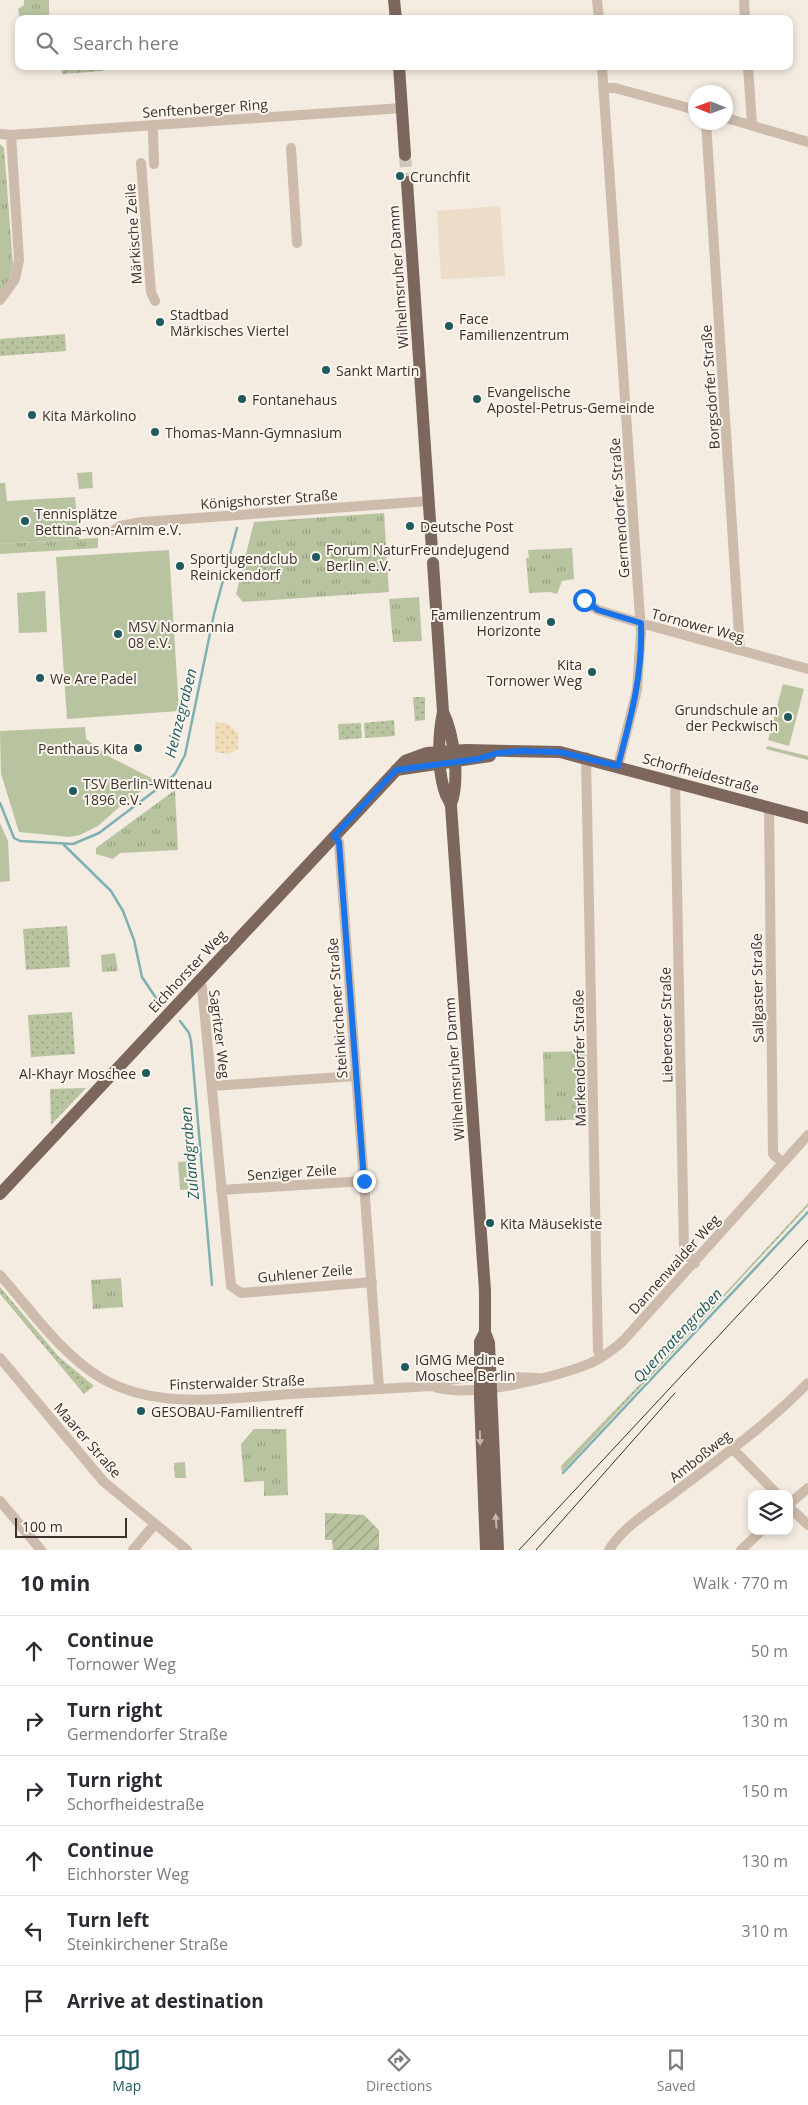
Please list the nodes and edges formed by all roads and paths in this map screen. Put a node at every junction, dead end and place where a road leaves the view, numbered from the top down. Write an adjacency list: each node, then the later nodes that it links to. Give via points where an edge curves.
1 (394, 0): 4 (main road)
2 (597, 0): 5 (street)
3 (744, 0): 6 (street)
4 (396, 15)
5 (599, 15)
6 (745, 15)
7 (399, 70): 11 (main road)
8 (602, 70): 10 (street, Germendorfer Straße)
9 (748, 70): 14 (street)
10 (604, 88): 12 (street, via 615,88); 33 (street, Germendorfer Straße)
11 (402, 108): 18 (street, Senftenberger Ring); 21 (main road)
12 (688, 108)
13 (733, 120): 14 (street)
14 (752, 125): 19 (street)
15 (707, 130): 34 (street, Borgsdorfer Straße)
16 (153, 132): 23 (street)
17 (0, 134): 18 (street, Senftenberger Ring)
18 (11, 135): 26 (street, via 19,260 15,279)
19 (808, 142)
20 (291, 148): 25 (street)
21 (405, 155)
22 (141, 163): 27 (street, Märkische Zeile, via 151,292)
23 (154, 164)
24 (407, 182): 28 (main road, Wilhelmsruher Damm)
25 (297, 243)
26 (0, 300)
27 (155, 301)
28 (429, 501): 29 (street, Königshorster Straße, via 142,522 120,526); 30 (main road, Wilhelmsruher Damm)
29 (113, 531)
30 (432, 550)
31 (433, 563): 36 (main road, Wilhelmsruher Damm, via 444,712 450,725)
32 (584, 600): 33 (street, Tornower Weg, via 598,610)
33 (641, 623): 34 (street, Tornower Weg); 38 (street, Germendorfer Straße, via 637,690)
34 (740, 650): 35 (street, Tornower Weg)
35 (808, 669)
36 (447, 757): 37 (main road, Schorfheidestraße, via 478,759 497,753 560,752); 42 (main road, Eichhorster Weg, via 414,756 405,761); 57 (main road, Wilhelmsruher Damm, via 455,793 451,804 485,1290 485,1332 480,1342)
37 (586, 758): 38 (main road, Schorfheidestraße); 55 (street, Markendorfer Straße, via 598,1351)
38 (618, 766): 39 (main road, Schorfheidestraße)
39 (675, 782): 40 (main road, Schorfheidestraße); 51 (street, Lieberoser Straße, via 684,1251)
40 (769, 808): 41 (main road, Schorfheidestraße); 47 (street, Sallgaster Straße, via 773,1154)
41 (808, 818)
42 (334, 836): 43 (main road, Eichhorster Weg); 44 (street, Steinkirchener Straße, via 339,842)
43 (197, 982): 45 (street, Sagritzer Weg, via 202,987); 50 (main road, Eichhorster Weg)
44 (356, 1076): 45 (street); 48 (street, Steinkirchener Straße)
45 (212, 1086): 49 (street, Sagritzer Weg)
46 (808, 1135): 47 (street, Dannenwalder Weg)
47 (783, 1163): 51 (street, Dannenwalder Weg)
48 (364, 1181): 49 (street, Senziger Zeile); 53 (street, Steinkirchener Straße)
49 (222, 1190): 54 (street, Sagritzer Weg, via 231,1286)
50 (0, 1194)
51 (694, 1262): 55 (street, Dannenwalder Weg, via 623,1341)
52 (0, 1275): 59 (street, Finsterwalder Straße, via 63,1347 85,1367 138,1393 177,1399)
53 (372, 1282): 54 (street, Guhlener Zeile); 59 (street, Steinkirchener Straße)
54 (241, 1293)
55 (602, 1357): 57 (street, Dannenwalder Weg, via 559,1374 505,1387)
56 (2, 1365): 66 (street, Maarer Straße, via 104,1482)
57 (485, 1383): 59 (street, Finsterwalder Straße, via 439,1382 432,1386); 72 (main road, Wilhelmsruher Damm, one-way to 72, via 481,1465); 73 (main road, Wilhelmsruher Damm, one-way to 57)
58 (808, 1383): 60 (street, Amboßweg)
59 (379, 1388)
60 (732, 1449): 62 (street); 74 (street, Amboßweg, via 635,1523)
61 (808, 1488): 64 (street)
62 (773, 1490)
63 (0, 1501): 69 (street)
64 (793, 1502)
65 (793, 1510): 67 (street)
66 (154, 1525): 70 (street); 71 (street, Maarer Straße)
67 (808, 1525)
68 (757, 1535): 75 (street)
69 (41, 1550)
70 (133, 1550)
71 (187, 1550)
72 (486, 1550)
73 (498, 1550)
74 (609, 1550)
75 (741, 1550)

